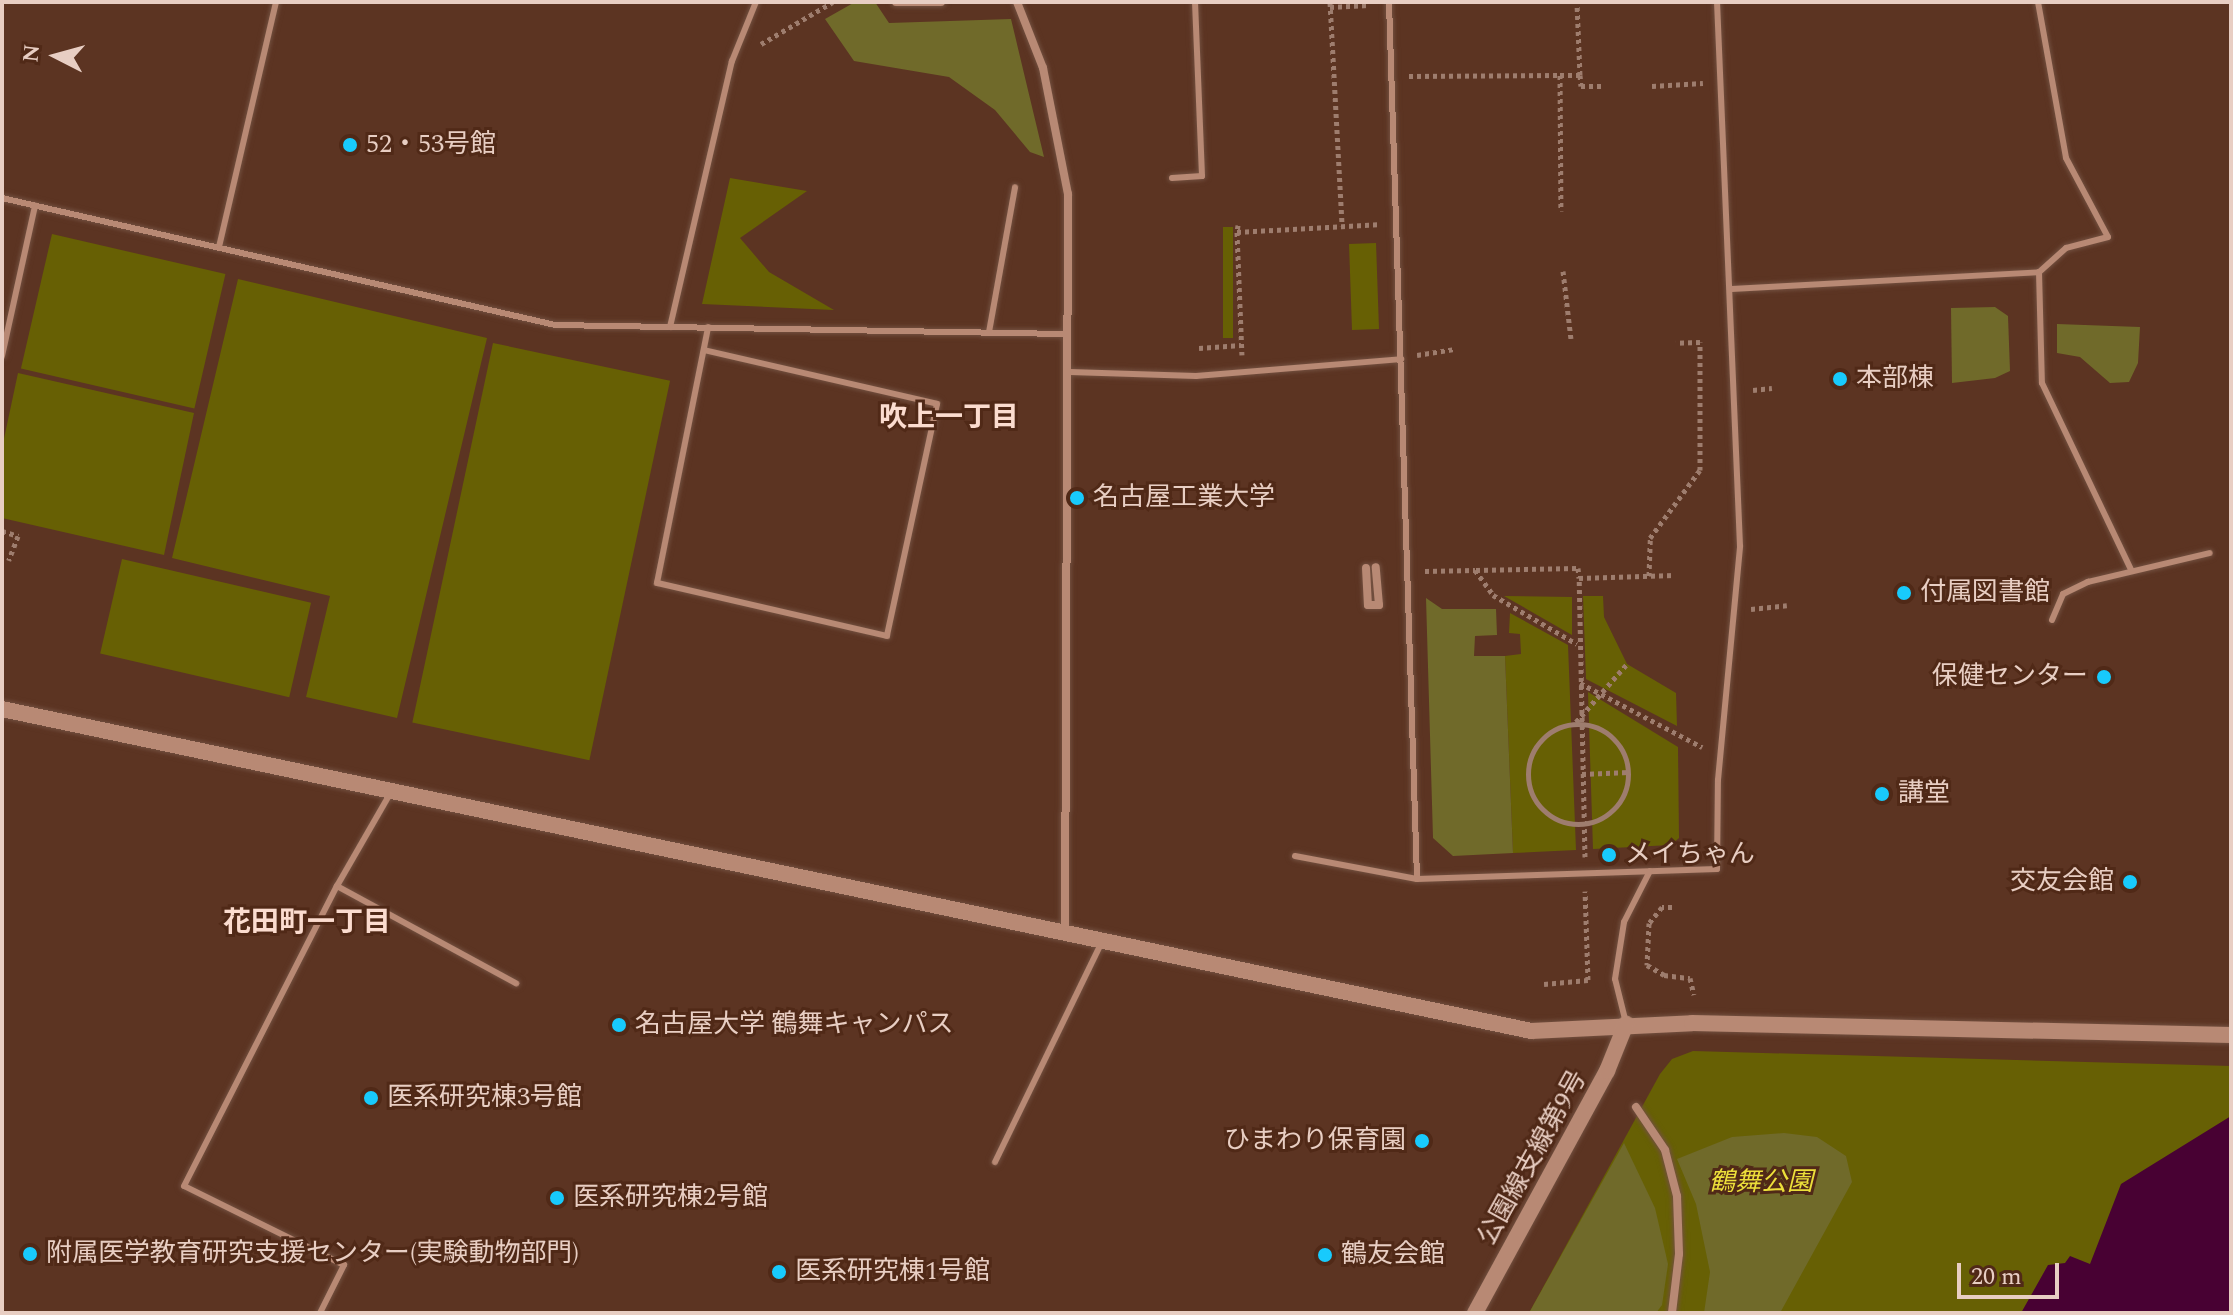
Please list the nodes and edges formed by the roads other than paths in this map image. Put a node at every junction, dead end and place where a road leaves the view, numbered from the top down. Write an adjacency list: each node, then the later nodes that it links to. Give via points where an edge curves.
1 (276, 2): 14 (lane)
2 (756, 2): 17 (lane, via 732,61)
3 (896, 2): 4 (street)
4 (941, 2)
5 (1017, 2): 20 (street, via 1043,68 1068,194)
6 (1195, 2): 10 (lane, via 1202,176)
7 (1717, 2): 16 (lane)
8 (2038, 2): 15 (lane, via 2066,158 2108,237 2066,248)
9 (1389, 3): 23 (lane)
10 (1172, 178)
11 (1015, 187): 19 (lane)
12 (2, 198): 13 (lane)
13 (35, 206): 14 (lane); 22 (lane)
14 (219, 247): 17 (lane, via 555,325)
15 (2039, 272): 16 (lane); 28 (lane, via 2042,383)
16 (1730, 289): 33 (lane, via 1740,546 1720,756 1717,869)
17 (670, 327): 18 (lane)
18 (708, 327): 19 (lane); 21 (lane)
19 (989, 332): 20 (lane)
20 (1068, 334): 24 (street)
21 (704, 350): 21 (lane, via 657,583 887,636 937,404)
22 (2, 356)
23 (1401, 359): 24 (lane, via 1242,373); 34 (lane)
24 (1070, 372): 36 (street)
25 (2210, 553): 28 (lane)
26 (1376, 567): 27 (street, via 1379,605 1368,605)
27 (1366, 568)
28 (2131, 570): 29 (lane, via 2063,594)
29 (2052, 620)
30 (2, 709): 31 (street)
31 (391, 792): 35 (lane); 36 (street)
32 (1295, 856): 34 (lane)
33 (1650, 871): 34 (lane); 39 (lane, via 1624,922 1617,964 1615,979)
34 (1417, 879)
35 (337, 886): 38 (lane); 43 (lane, via 184,1186 344,1265)
36 (1064, 936): 37 (street)
37 (1101, 944): 39 (street, via 1531,1031); 42 (lane)
38 (516, 983)
39 (1626, 1024): 40 (street); 44 (street, 公園線支線第9号, via 1607,1071)
40 (2231, 1035)
41 (1636, 1107): 45 (street, via 1665,1150 1677,1196 1679,1254)
42 (995, 1162)
43 (320, 1313)
44 (1475, 1313)
45 (1672, 1313)

